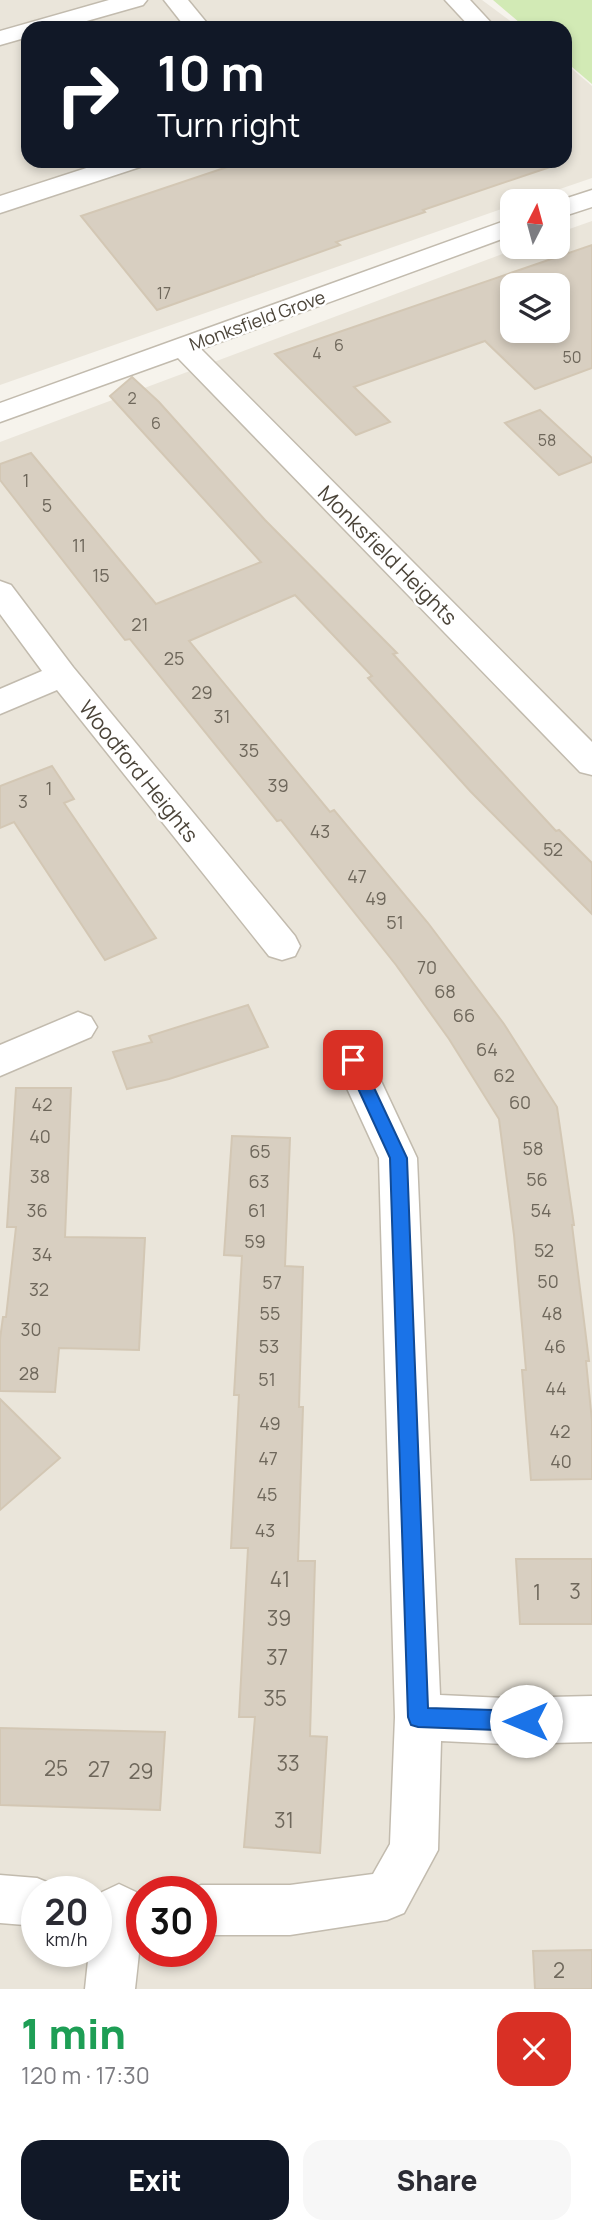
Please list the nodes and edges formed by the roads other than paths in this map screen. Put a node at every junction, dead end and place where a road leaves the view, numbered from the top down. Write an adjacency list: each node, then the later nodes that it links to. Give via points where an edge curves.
1 (135, 0): 4 (street)
2 (176, 0): 5 (street)
3 (457, 0): 6 (street)
4 (61, 21)
5 (193, 21)
6 (477, 21)
7 (21, 32): 8 (street)
8 (0, 38)
9 (113, 168): 11 (street)
10 (592, 198): 12 (street)
11 (0, 205)
12 (570, 206)
13 (500, 231): 14 (street, Monksfield Grove)
14 (183, 347): 15 (street, Monksfield Grove); 19 (street, Monksfield Heights)
15 (0, 413)
16 (0, 592): 17 (street, Woodford Heights)
17 (62, 675): 18 (street); 20 (street, Woodford Heights)
18 (0, 702)
19 (592, 763)
20 (282, 946)
21 (79, 1027): 23 (street)
22 (353, 1060): 24 (street, via 398,1158)
23 (0, 1061)
24 (418, 1717): 25 (street); 29 (street, via 414,1850 387,1896 290,1910)
25 (592, 1719)
26 (0, 1899): 27 (street)
27 (21, 1901)
28 (119, 1909): 30 (street)
29 (217, 1910)
30 (110, 1989)

